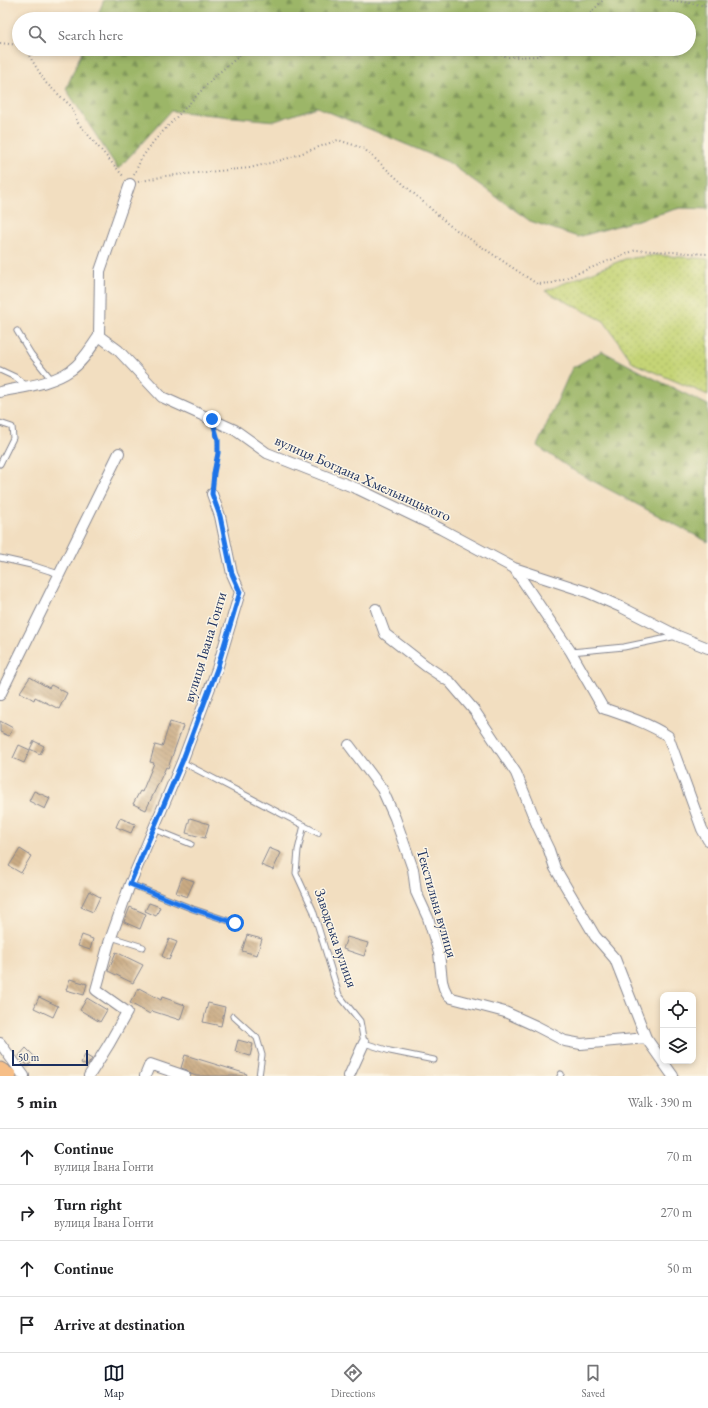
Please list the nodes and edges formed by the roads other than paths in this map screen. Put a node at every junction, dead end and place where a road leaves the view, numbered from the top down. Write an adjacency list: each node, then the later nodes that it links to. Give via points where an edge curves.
1 (130, 184): 3 (street, via 100,271)
2 (17, 331): 5 (lane)
3 (99, 336): 5 (street, via 72,370); 13 (street, вулиця Богдана Хмельницького, via 118,350 162,397 235,430 266,453 358,489 441,528)
4 (0, 370): 6 (lane)
5 (52, 380): 6 (street)
6 (27, 386): 7 (street)
7 (3, 389)
8 (0, 422): 10 (lane, via 12,427 13,438)
9 (118, 453): 14 (street)
10 (0, 464)
11 (212, 494): 21 (street, вулиця Івана Гонти, via 220,516 232,574 240,592 217,669)
12 (0, 558): 14 (lane)
13 (514, 568): 16 (street, вулиця Богдана Хмельницького, via 587,592); 18 (street, вулиця Богдана Хмельницького)
14 (59, 574): 19 (street)
15 (376, 609): 32 (street, via 385,634 450,682 474,710 516,773 555,868 595,936 615,959)
16 (678, 636): 17 (street, вулиця Богдана Хмельницького); 18 (lane, via 624,647)
17 (708, 648)
18 (571, 652): 25 (street, вулиця Богдана Хмельницького, via 603,708 641,722 668,736)
19 (0, 695)
20 (349, 744): 32 (street, Текстильна вулиця, via 382,789 395,818 413,869 416,892 428,918 439,953 442,981 447,994 452,998 505,1012 565,1041 581,1044)
21 (182, 762): 22 (lane); 23 (street, вулиця Івана Гонти)
22 (304, 825): 24 (lane); 34 (lane, Заводська вулиця, via 296,873 313,910 339,995 360,1021)
23 (154, 829): 26 (lane); 27 (street, вулиця Івана Гонти)
24 (318, 833)
25 (708, 840)
26 (191, 844)
27 (130, 884): 28 (lane); 29 (street, вулиця Івана Гонти)
28 (235, 923)
29 (112, 936): 30 (lane); 39 (street, вулиця Івана Гонти, via 96,990 127,1012)
30 (143, 947)
31 (233, 1016): 42 (lane, via 257,1038 262,1055)
32 (646, 1038): 44 (street)
33 (0, 1043): 38 (street)
34 (364, 1043): 35 (lane); 43 (street)
35 (434, 1060)
36 (0, 1070): 37 (main road)
37 (9, 1076)
38 (24, 1076)
39 (89, 1076)
40 (145, 1076): 41 (street, via 150,1064)
41 (185, 1076)
42 (259, 1076)
43 (349, 1076)
44 (673, 1076)

